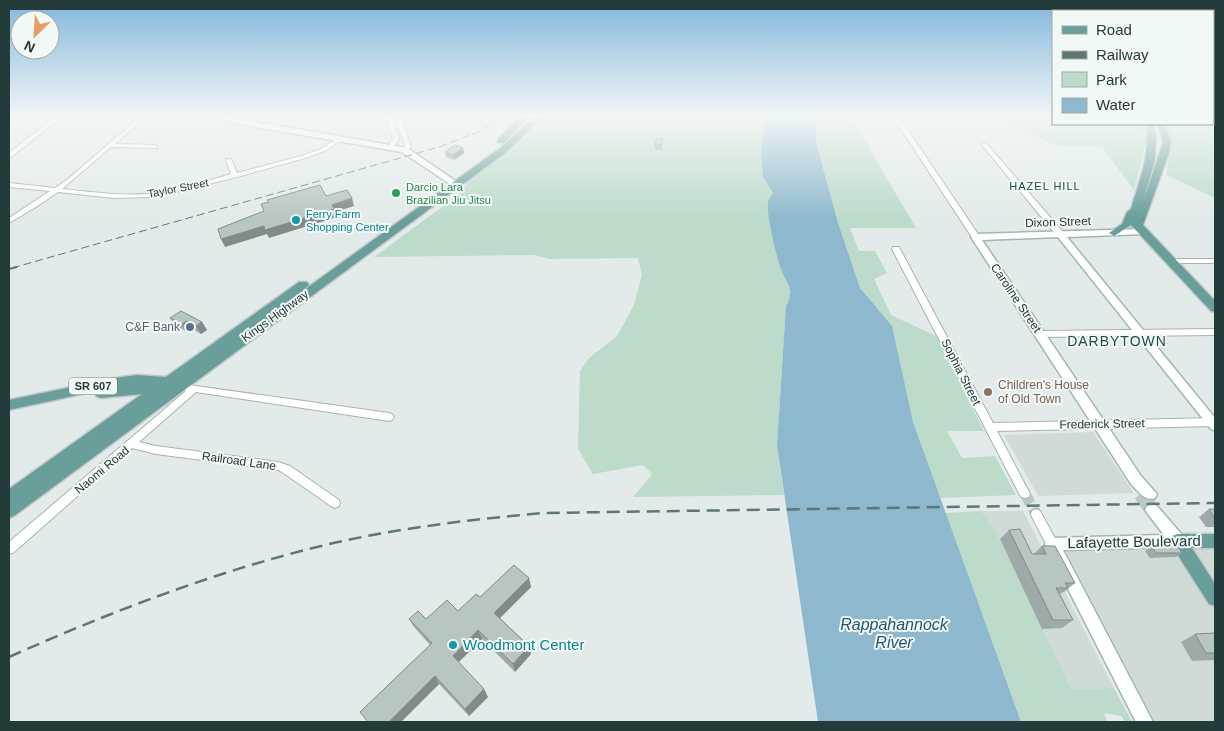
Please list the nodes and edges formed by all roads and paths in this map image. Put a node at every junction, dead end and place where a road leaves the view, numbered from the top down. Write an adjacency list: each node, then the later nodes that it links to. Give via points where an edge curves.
1 (107, 151): 14 (street)
2 (318, 151): 11 (street, Taylor Street)
3 (406, 151): 12 (street)
4 (489, 151): 12 (main road, Kings Highway)
5 (500, 151): 12 (main road, Kings Highway)
6 (919, 151): 20 (street, Caroline Street)
7 (990, 151): 19 (street)
8 (1152, 151): 15 (main road)
9 (1165, 151): 17 (main road, via 1140,220)
10 (230, 160): 11 (street)
11 (235, 176): 14 (street, Taylor Street, via 155,195 114,196)
12 (452, 182): 28 (main road, Kings Highway)
13 (9, 185): 14 (street, Taylor Street)
14 (56, 191): 16 (street)
15 (1136, 203): 17 (main road, via 1133,221); 18 (main road, via 1126,226)
16 (9, 221)
17 (1142, 232): 18 (street, Dixon Street); 23 (main road)
18 (1114, 233): 19 (street, Dixon Street)
19 (1060, 234): 20 (street, Dixon Street); 26 (street)
20 (976, 237): 27 (street, Caroline Street)
21 (896, 249): 37 (street, Sophia Street)
22 (1215, 261): 23 (street)
23 (1170, 262): 24 (main road)
24 (1215, 308)
25 (1215, 332): 26 (street)
26 (1140, 333): 27 (street); 36 (street)
27 (1040, 334): 35 (street, Caroline Street)
28 (169, 385): 29 (street, SR 607); 30 (main road, SR 607); 31 (main road, SR 607, via 150,380 99,385); 34 (main road, Kings Highway); 44 (main road, Kings Highway)
29 (194, 389): 33 (street); 38 (street, Naomi Road)
30 (112, 392): 32 (main road, SR 607); 34 (main road, via 121,395 125,402)
31 (9, 405)
32 (9, 413)
33 (390, 416)
34 (113, 422): 41 (main road, Kings Highway)
35 (1100, 424): 36 (street, Frederick Street); 37 (street, Frederick Street); 40 (street, Caroline Street)
36 (1214, 424)
37 (990, 427): 39 (street, Sophia Street)
38 (132, 444): 42 (street, Railroad Lane, via 278,466); 49 (street, Naomi Road)
39 (1026, 494)
40 (1145, 494)
41 (9, 497)
42 (335, 503)
43 (1156, 510): 46 (street)
44 (9, 511)
45 (1036, 514): 48 (street)
46 (1175, 537): 47 (main road, Lafayette Boulevard); 48 (street, Lafayette Boulevard); 50 (main road)
47 (1215, 541)
48 (1052, 544): 51 (street)
49 (9, 549)
50 (1215, 598)
51 (1145, 722)

